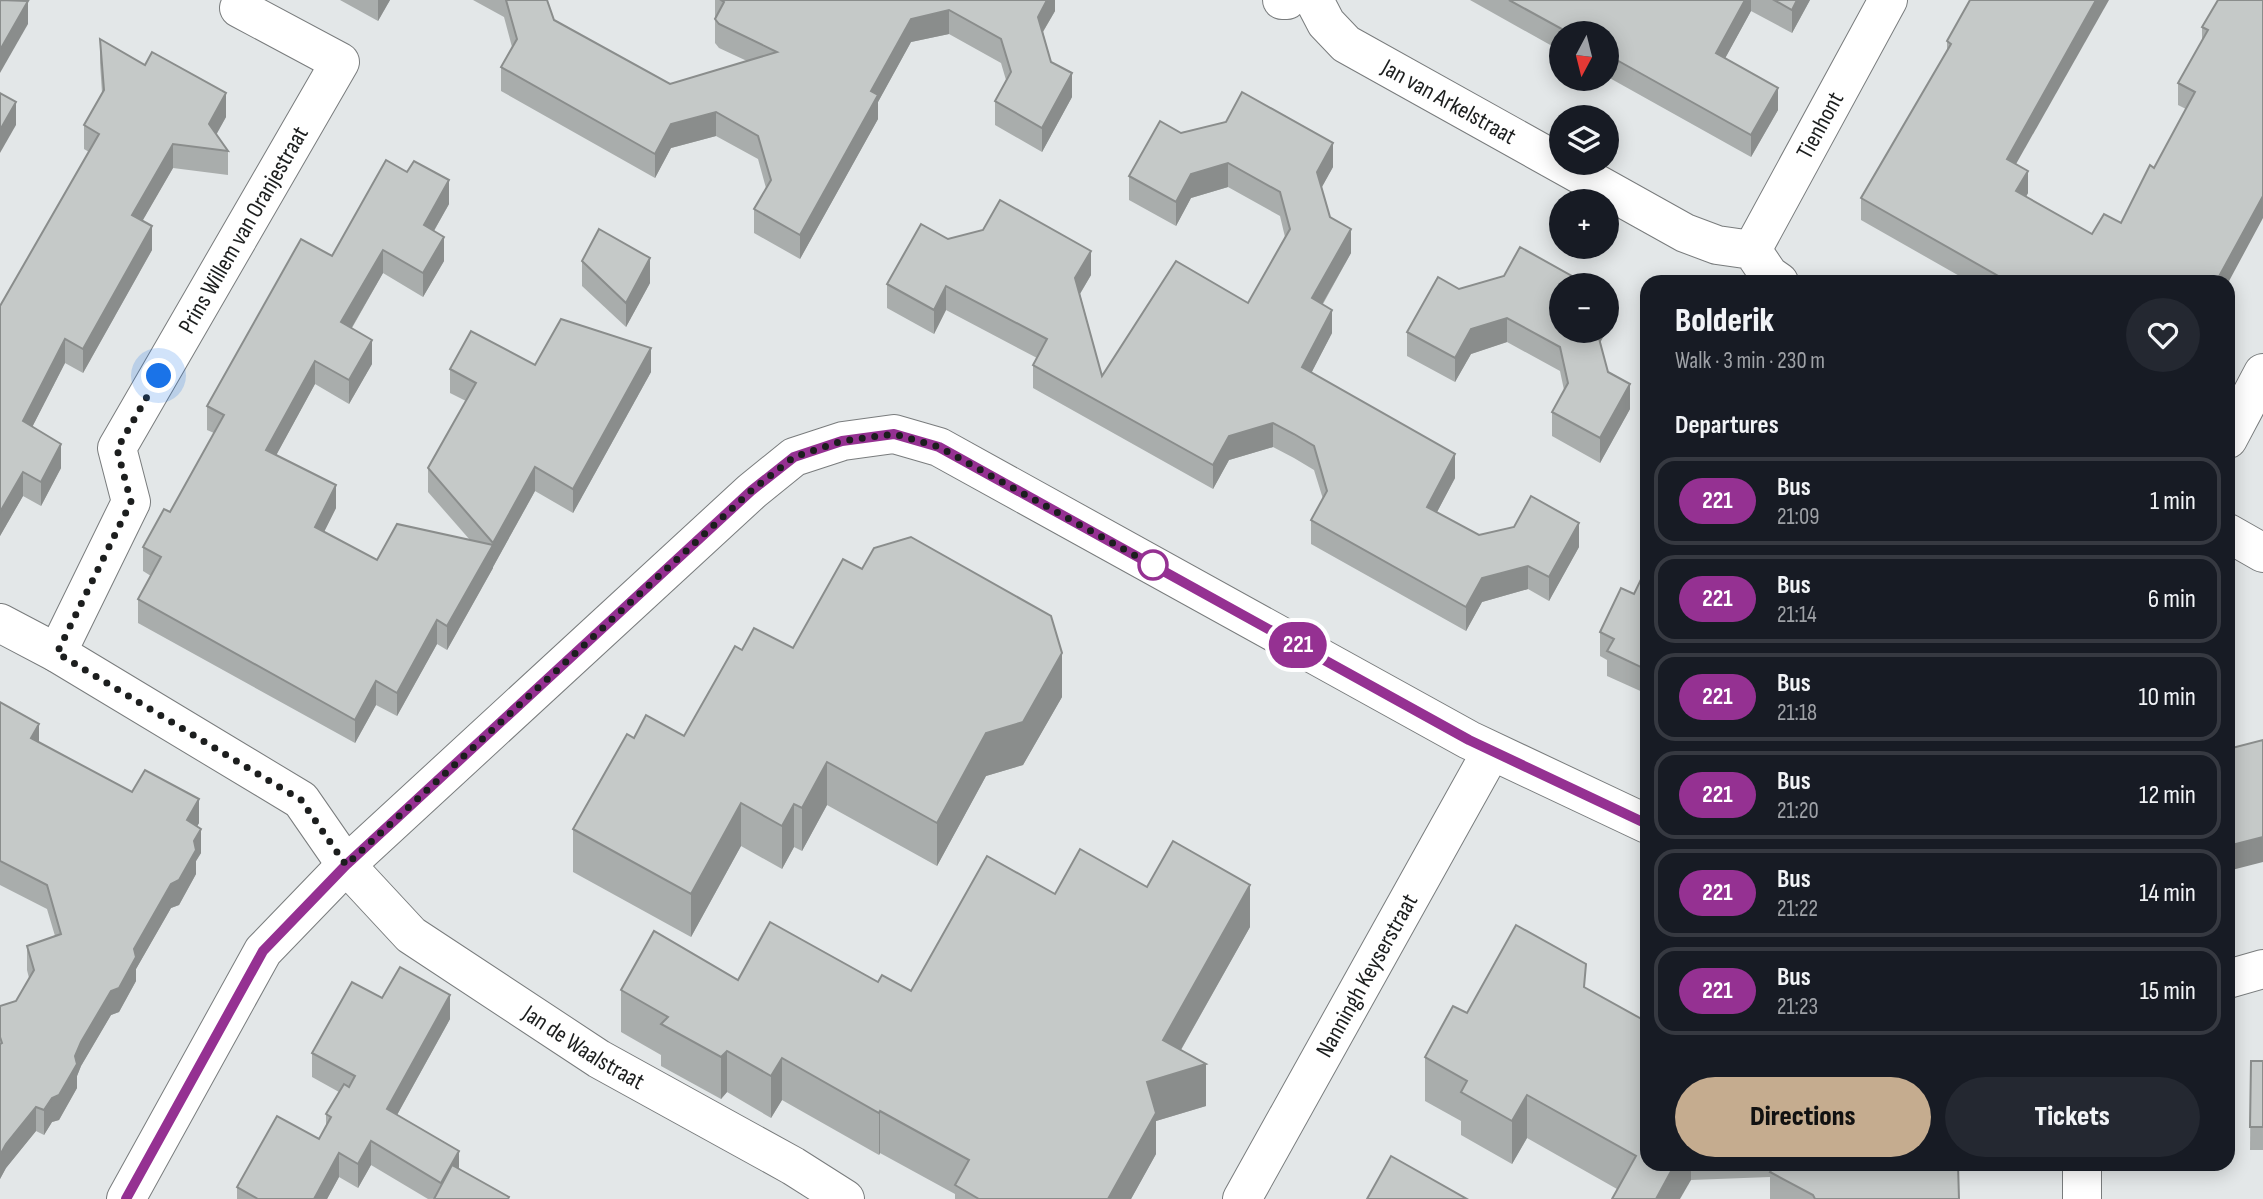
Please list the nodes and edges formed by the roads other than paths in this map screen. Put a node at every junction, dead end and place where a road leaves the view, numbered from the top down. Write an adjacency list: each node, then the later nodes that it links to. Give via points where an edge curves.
1 (1282, 0): 2 (street)
2 (1287, 0)
3 (1314, 0): 6 (street, Jan van Arkelstraat, via 1326,23 1346,44 1685,233 1717,245)
4 (1888, 0): 6 (street, Tienhont)
5 (239, 8): 13 (street, Prins Willem van Oranjestraat, via 340,62 117,449 131,502)
6 (1752, 250): 7 (street)
7 (1769, 275)
8 (2263, 373): 9 (street)
9 (2235, 426)
10 (2235, 537): 11 (street)
11 (2263, 553)
12 (0, 623): 13 (street)
13 (57, 653): 16 (street, via 301,800)
14 (1491, 752): 15 (street); 16 (street, via 939,447 894,434 842,441 794,457 751,491); 22 (street, Nanningh Keyserstraat)
15 (1640, 821)
16 (346, 865): 20 (street, via 263,951); 21 (street, Jan de Waalstraat, via 411,935 599,1059)
17 (2263, 969): 18 (street)
18 (2235, 977)
19 (2082, 1171): 23 (street)
20 (126, 1199)
21 (845, 1199)
22 (1242, 1199)
23 (2082, 1199)

